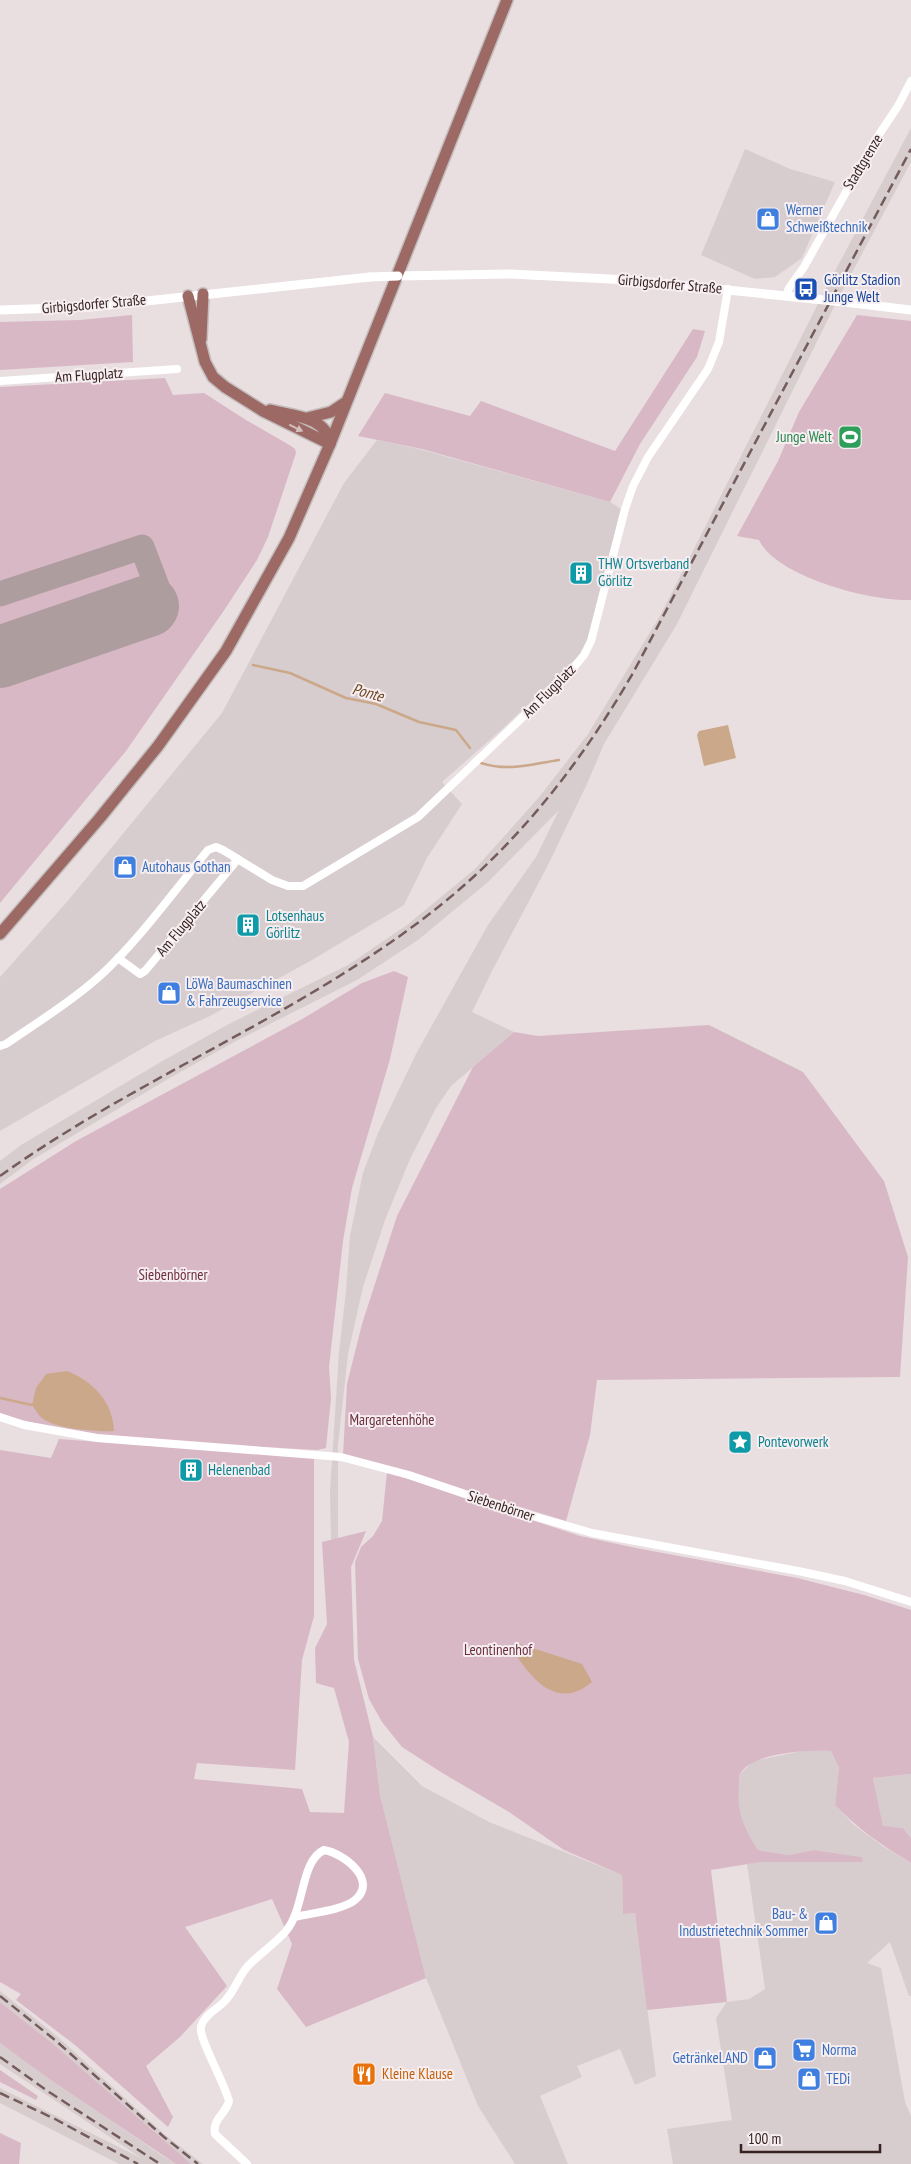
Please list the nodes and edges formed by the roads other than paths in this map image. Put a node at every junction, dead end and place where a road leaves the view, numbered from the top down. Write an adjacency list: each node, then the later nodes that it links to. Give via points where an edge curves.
1 (507, 0): 12 (main road)
2 (911, 80): 6 (street, Stadtgrenze)
3 (728, 289): 4 (street, Girbigsdorfer Straße, bridge, via 510,274 370,277); 6 (street, Girbigsdorfer Straße); 16 (street, Am Flugplatz, via 719,342 708,369 648,457 633,486 591,641 570,672 418,817 315,880 303,886 288,886)
4 (203, 294): 5 (street, Girbigsdorfer Straße); 9 (main road)
5 (188, 296): 7 (street, Girbigsdorfer Straße, via 90,307); 9 (main road)
6 (786, 296): 8 (street, Girbigsdorfer Straße, bridge)
7 (0, 310)
8 (911, 310)
9 (200, 344): 13 (main road, via 213,376)
10 (177, 369): 11 (street, Am Flugplatz)
11 (0, 381)
12 (346, 402): 14 (main road, via 331,412); 15 (main road)
13 (254, 404): 14 (main road); 15 (main road, one-way to 15)
14 (306, 418): 15 (main road, via 324,428)
15 (330, 444): 17 (main road, via 288,538 226,651 158,746)
16 (238, 859): 18 (street, Am Flugplatz, via 216,848 208,850); 18 (street, Am Flugplatz, via 145,970 140,974)
17 (0, 934)
18 (118, 958): 19 (street, Am Flugplatz, via 61,1006)
19 (0, 1046)
20 (0, 1417): 21 (street, Siebenbörner, via 24,1425 96,1438 342,1457 592,1533 845,1581)
21 (911, 1602)
22 (295, 1917): 22 (street, via 332,1909 357,1899 363,1887 362,1879 352,1864 331,1851 318,1853 309,1866); 23 (street, via 287,1930 246,1968 233,1991 201,2024 203,2041 217,2067 229,2101 217,2119 215,2134)
23 (247, 2164)

